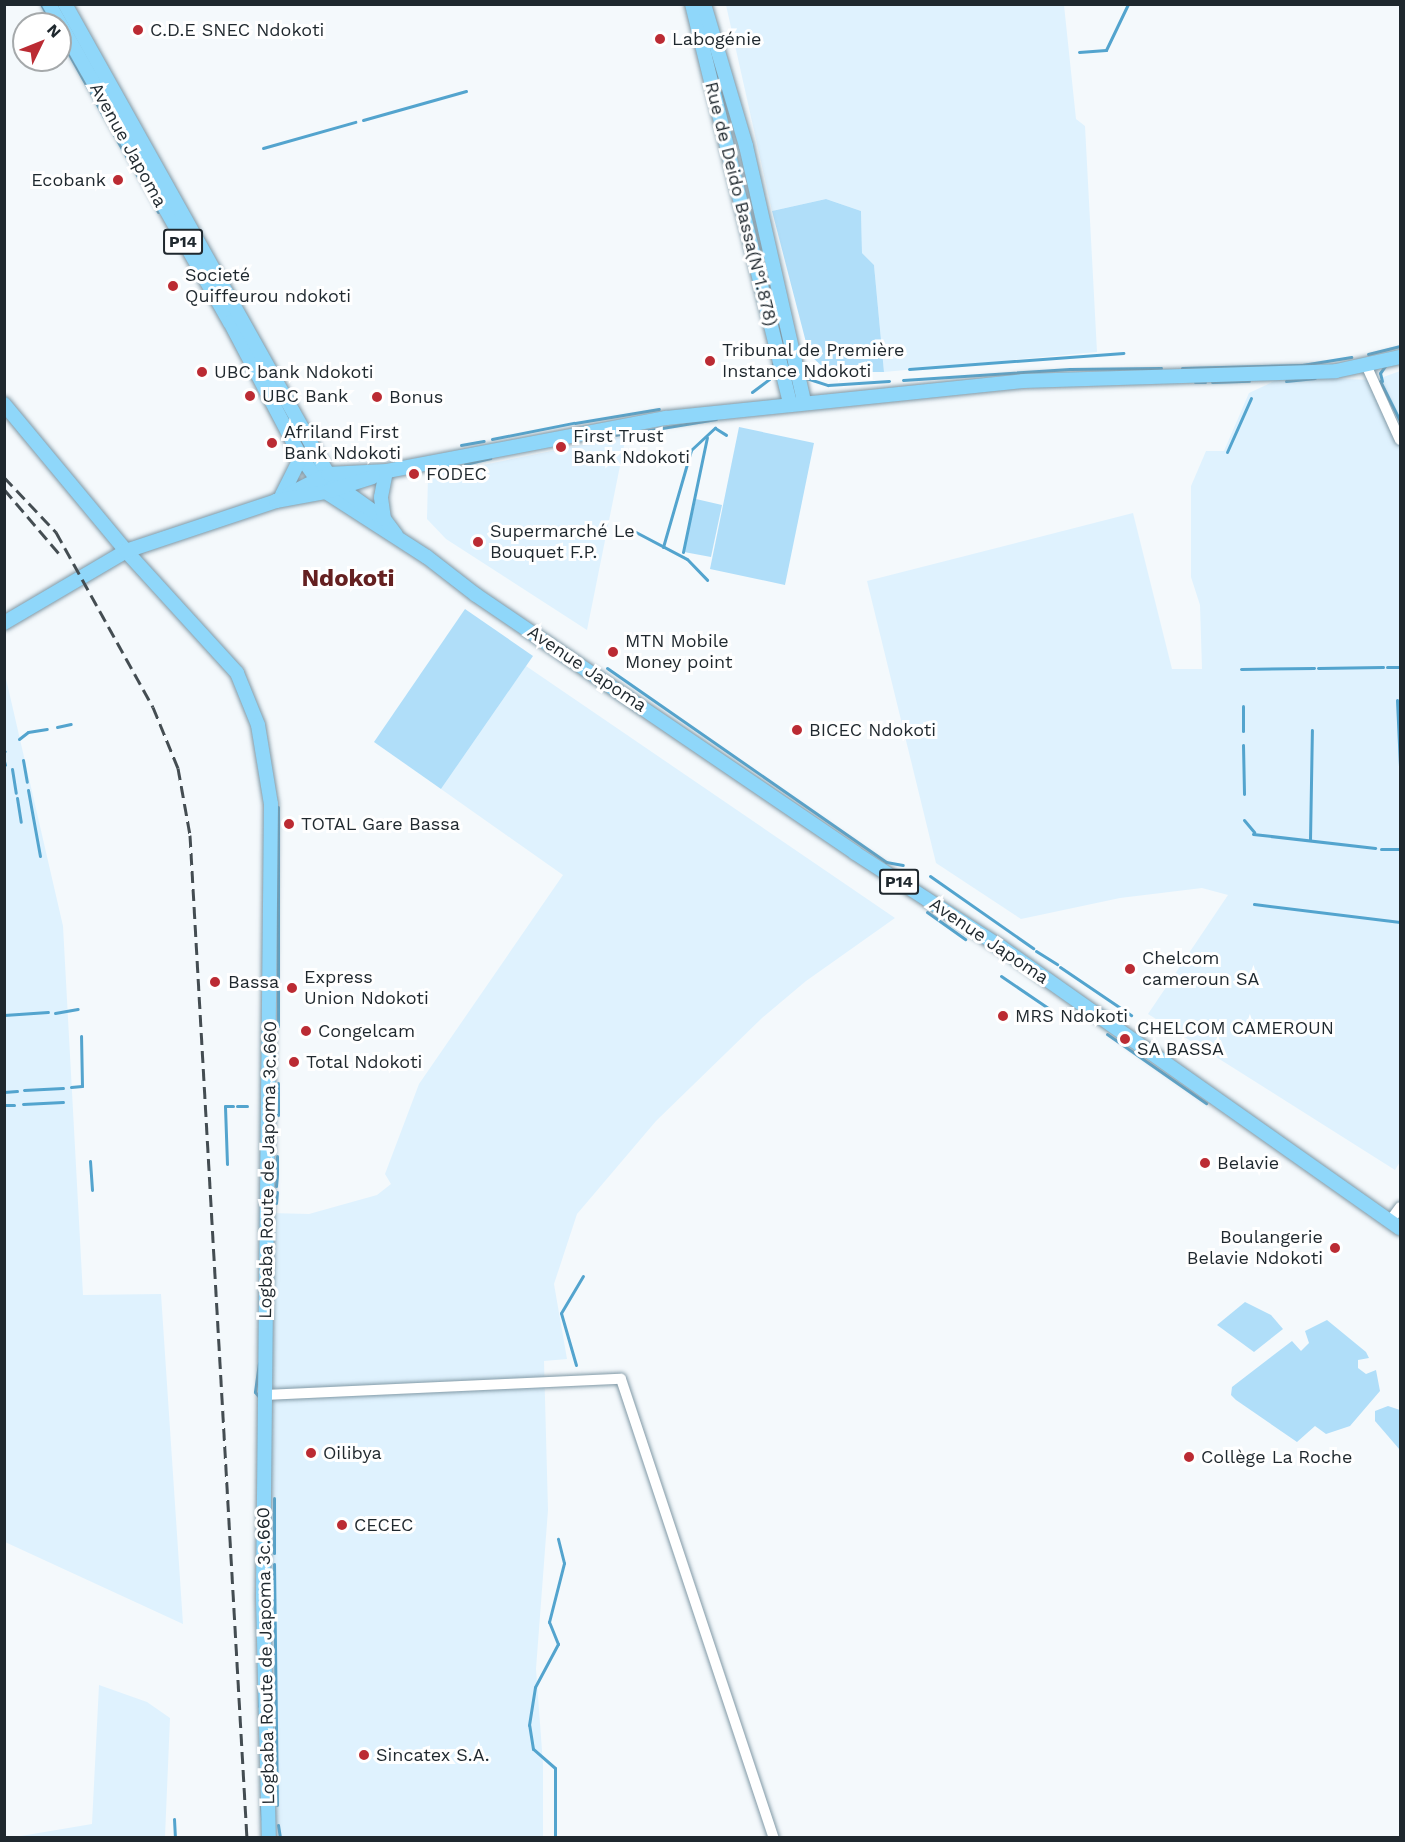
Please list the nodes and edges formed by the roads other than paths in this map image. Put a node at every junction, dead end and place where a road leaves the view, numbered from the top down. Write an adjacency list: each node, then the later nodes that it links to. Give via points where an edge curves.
1 (49, 4): 10 (main road, Avenue Japoma / P14, via 230,322)
2 (65, 4): 12 (main road, Avenue Japoma / P14)
3 (692, 4): 7 (main road, Rue de Deido Bassa(N°1.878))
4 (704, 4): 7 (main road, via 746,146)
5 (1401, 357): 6 (main road)
6 (1367, 367): 7 (main road, via 1023,381); 9 (street)
7 (797, 403): 11 (main road, via 666,418)
8 (4, 404): 17 (main road, Logbaba Route de Japoma 3c.660)
9 (1401, 440)
10 (301, 458): 12 (main road, Avenue Japoma / P14); 14 (main road)
11 (386, 472): 12 (main road); 13 (main road); 15 (main road, via 381,497)
12 (322, 477): 13 (main road, Avenue Japoma / P14); 14 (main road)
13 (332, 490): 14 (main road); 15 (main road, Avenue Japoma / P14); 16 (main road, Avenue Japoma / P14)
14 (278, 500): 17 (main road)
15 (384, 519): 16 (main road, Avenue Japoma / P14)
16 (397, 537): 20 (main road, Avenue Japoma / P14, via 855,853 1001,947)
17 (126, 551): 18 (main road); 21 (main road, Logbaba Route de Japoma 3c.660, via 237,673 258,725 271,804)
18 (4, 623)
19 (1401, 1207): 20 (street)
20 (1395, 1224)
21 (264, 1395): 22 (main road, Logbaba Route de Japoma 3c.660); 23 (street, via 621,1379)
22 (269, 1838)
23 (774, 1838)

